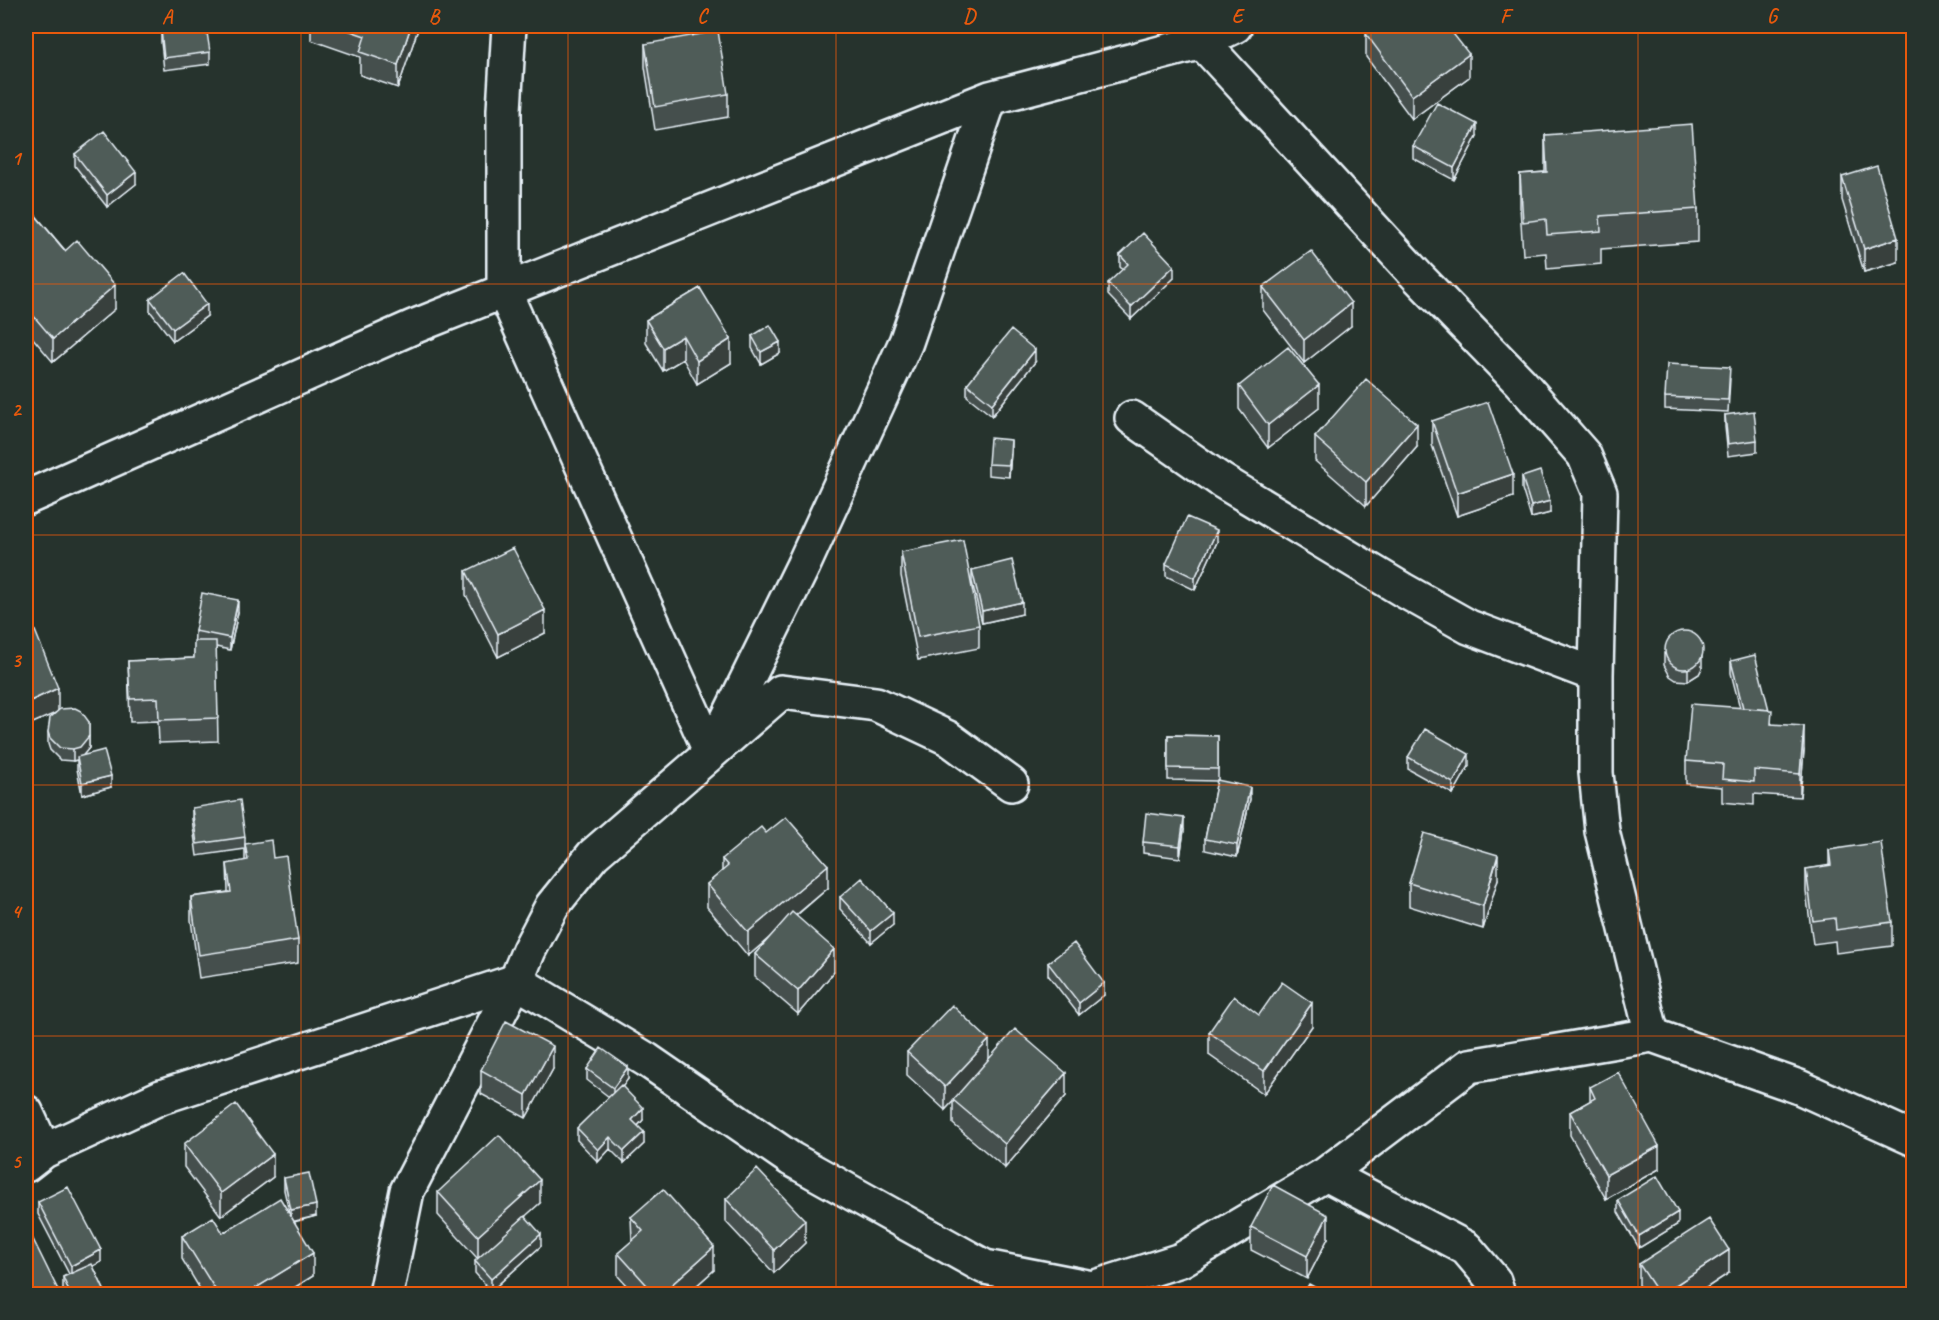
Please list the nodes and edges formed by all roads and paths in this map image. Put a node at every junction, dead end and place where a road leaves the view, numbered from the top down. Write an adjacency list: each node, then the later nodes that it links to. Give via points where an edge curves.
1 (509, 26): 5 (street, via 504,110)
2 (1235, 26): 3 (street)
3 (1199, 34): 4 (street); 8 (street, via 1584,455 1600,493)
4 (990, 98): 5 (street); 9 (street, via 906,342)
5 (504, 291): 7 (street, via 412,327); 9 (street)
6 (1132, 418): 8 (street, via 1222,481 1469,627)
7 (26, 498)
8 (1596, 675): 12 (street, via 1596,773 1602,831)
9 (711, 753): 10 (street, via 781,692 876,704 948,738); 11 (street, via 593,855 552,906)
10 (1011, 784)
11 (516, 981): 15 (street, via 161,1097); 16 (street, via 647,1060 791,1160 985,1267 1092,1288 1181,1260); 17 (street, via 407,1191)
12 (1652, 1035): 14 (street, via 1799,1087); 16 (street, via 1469,1066)
13 (26, 1112): 15 (street)
14 (1914, 1139)
15 (35, 1158)
16 (1326, 1174): 18 (street, via 1466,1248 1494,1281)
17 (386, 1294)
18 (1498, 1294)

